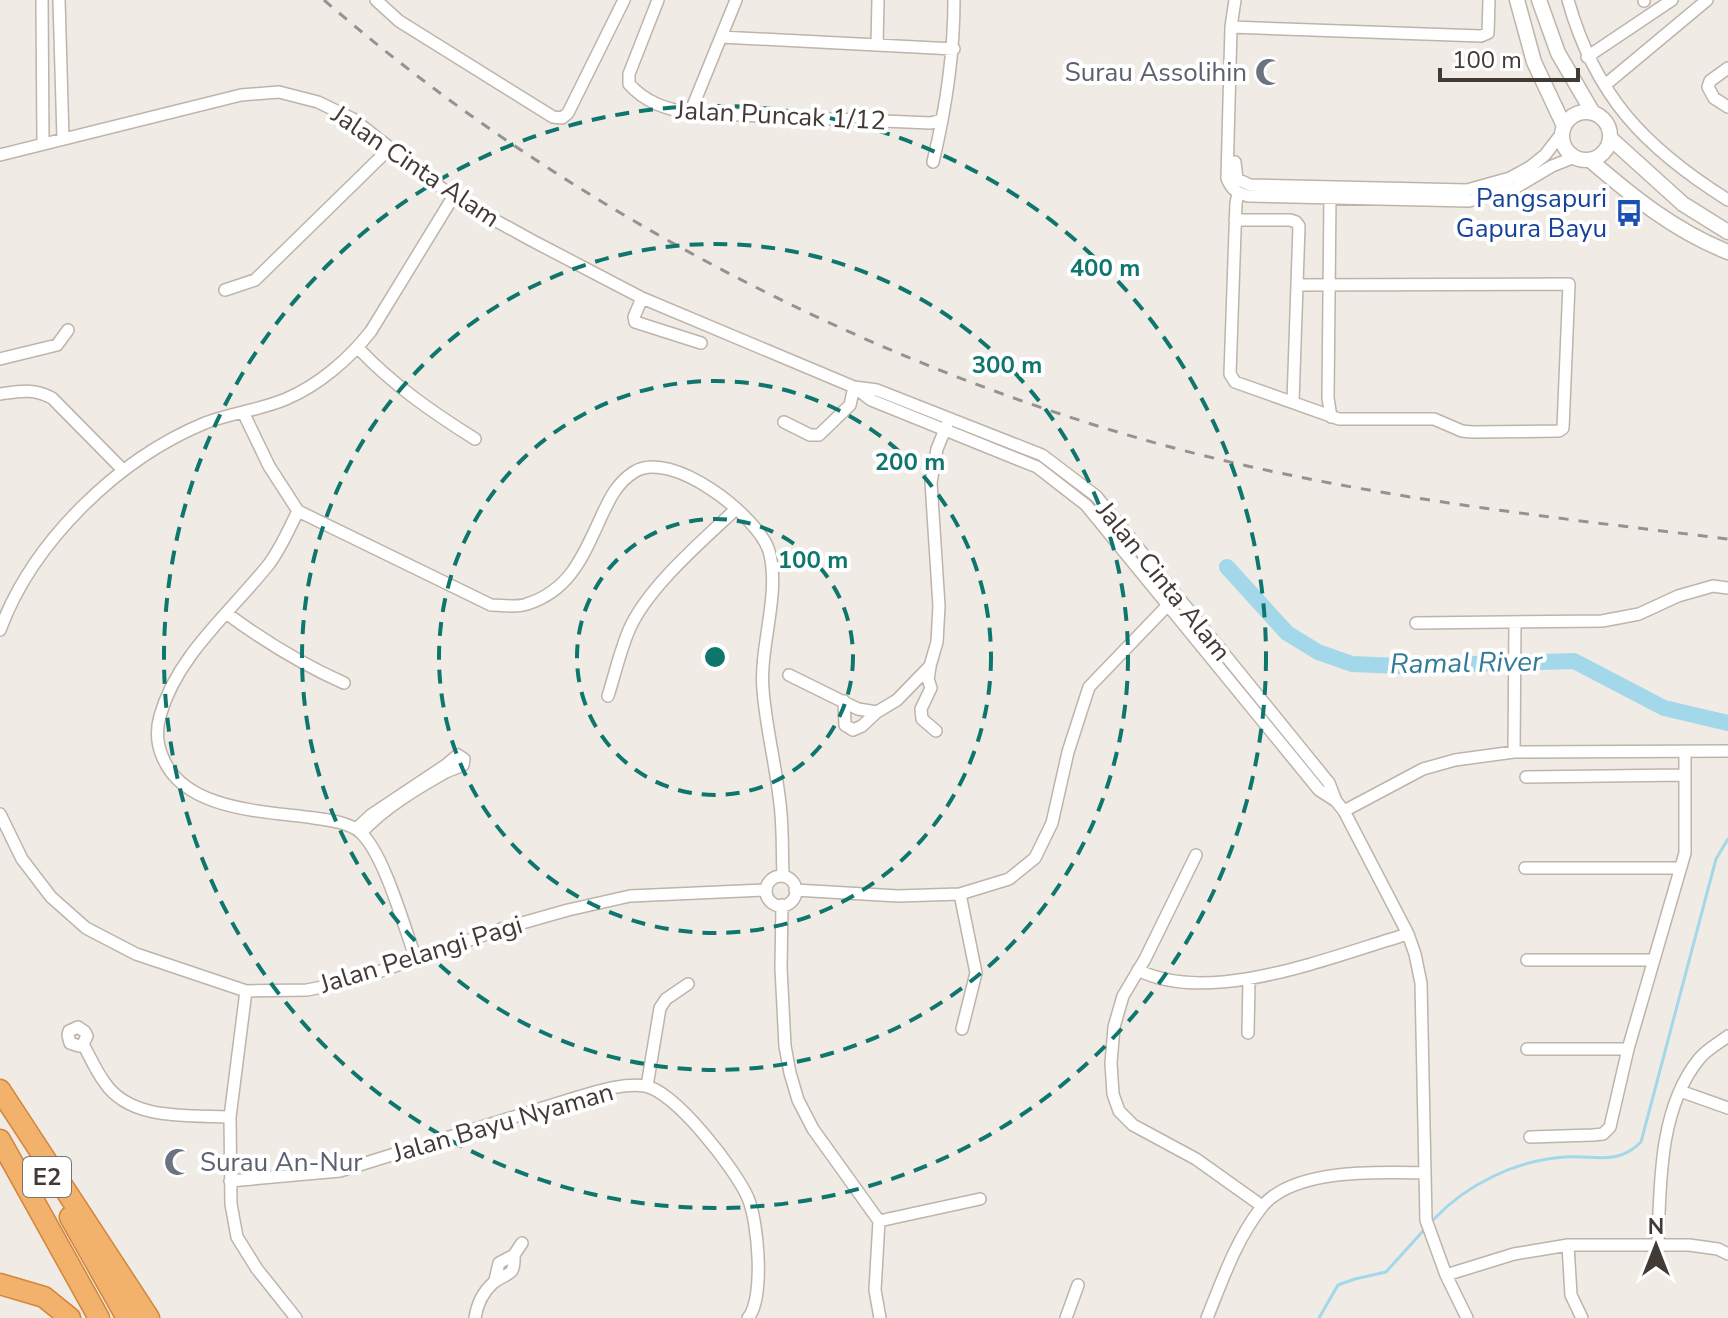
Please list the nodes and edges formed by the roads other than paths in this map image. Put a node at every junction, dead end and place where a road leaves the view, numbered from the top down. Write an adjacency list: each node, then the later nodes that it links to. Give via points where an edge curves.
1 (42, 0): 30 (street)
2 (59, 0): 29 (street)
3 (376, 0): 4 (street, via 399,21 562,118)
4 (624, 0)
5 (658, 0): 24 (street, Jalan Puncak 1/12, via 629,84 665,109)
6 (736, 0): 17 (street)
7 (878, 0): 18 (street)
8 (954, 0): 19 (street)
9 (1489, 0): 16 (street, via 1488,29 1481,36)
10 (1517, 0): 27 (street, via 1534,62)
11 (1539, 0): 25 (street, via 1558,53)
12 (1568, 0): 20 (street)
13 (1672, 0): 20 (street)
14 (1707, 0): 22 (street)
15 (1234, 3): 16 (street)
16 (1234, 27): 35 (street, via 1237,179 1250,185); 37 (street, via 1227,178)
17 (721, 37): 18 (street); 24 (street)
18 (877, 45): 19 (street)
19 (954, 49): 26 (street)
20 (1587, 57): 22 (street)
21 (1728, 68): 23 (street, via 1708,87)
22 (1605, 85): 40 (street, via 1637,129 1670,161)
23 (1728, 107)
24 (690, 113): 26 (street, Jalan Puncak 1/12)
25 (1593, 113): 27 (street, via 1578,113); 28 (street, via 1606,122)
26 (941, 120): 34 (street)
27 (1563, 129): 33 (street, via 1564,147); 36 (street, via 1530,167 1487,186)
28 (1610, 138): 33 (street, via 1604,152); 42 (street, via 1683,204)
29 (63, 139): 30 (street, Jalan Cinta Alam); 31 (street, Jalan Cinta Alam, via 241,95 279,92 353,119)
30 (43, 143): 32 (street, Jalan Cinta Alam)
31 (390, 148): 38 (street, Jalan Cinta Alam); 46 (street, via 255,280)
32 (0, 155)
33 (1582, 158): 39 (street, via 1552,166 1515,188 1469,201); 43 (street, via 1672,225)
34 (933, 162)
35 (1320, 187): 36 (street); 39 (street)
36 (1347, 187): 39 (street)
37 (1238, 193): 39 (street); 41 (street)
38 (453, 197): 47 (street, Jalan Cinta Alam); 50 (street)
39 (1332, 198): 45 (street)
40 (1728, 200)
41 (1235, 220): 44 (street, via 1296,222); 54 (street, via 1231,379)
42 (1728, 232)
43 (1728, 252)
44 (1297, 285): 45 (street); 54 (street)
45 (1330, 285): 56 (street); 56 (street, via 1569,284 1565,423 1559,431 1472,432 1434,419)
46 (225, 290)
47 (642, 298): 49 (street, via 635,322); 52 (street, Jalan Cinta Alam)
48 (68, 330): 51 (street, via 57,345)
49 (701, 343)
50 (358, 348): 55 (street, via 287,398); 59 (street, via 425,408)
51 (0, 359)
52 (854, 387): 57 (street, via 850,405 819,435); 58 (street, Jalan Cinta Alam, via 871,400)
53 (0, 394): 60 (street, via 27,390 52,398)
54 (1293, 402): 56 (street)
55 (243, 412): 60 (street, via 168,440); 62 (street)
56 (1331, 417)
57 (784, 422)
58 (948, 423): 64 (street, Jalan Cinta Alam, via 1048,475 1094,513); 69 (street, via 931,482 939,606); 81 (street, Jalan Cinta Alam, via 1042,455 1096,496 1329,783)
59 (475, 439)
60 (123, 470): 68 (street, via 40,557)
61 (736, 509): 62 (street, via 701,481 670,468 636,470 615,489 580,563 559,589 525,605 491,605); 72 (street, via 651,597 630,628); 88 (street, via 762,538 770,558 762,688 781,806)
62 (298, 511): 65 (street, via 270,562)
63 (1728, 588): 67 (street, via 1713,586 1639,614 1602,621)
64 (1166, 607): 81 (street, Jalan Cinta Alam, via 1319,790); 91 (street, via 1089,687 1052,823 1035,858 1009,879)
65 (226, 613): 71 (street, via 266,643); 84 (street, via 194,651 160,718 158,746 168,770 190,790 219,802 321,819)
66 (1416, 623): 67 (street)
67 (1515, 625): 77 (street)
68 (0, 630)
69 (930, 666): 74 (street, via 897,700); 75 (street, via 931,688 921,709 922,719)
70 (789, 675): 73 (street)
71 (344, 683)
72 (608, 696)
73 (844, 701): 74 (street); 74 (street, via 845,725 853,730)
74 (877, 712)
75 (936, 731)
76 (1728, 751): 78 (street)
77 (1514, 752): 78 (street); 82 (street, via 1423,769)
78 (1685, 752): 79 (street)
79 (1685, 775): 80 (street); 87 (street, via 1685,853)
80 (1526, 777)
81 (1336, 801): 82 (street, Jalan Cinta Alam)
82 (1344, 811): 93 (street, Jalan Cinta Alam)
83 (0, 814): 100 (street, Jalan Pelangi Pagi, via 22,859 51,897 86,928 136,954)
84 (358, 831): 84 (street, via 371,815 453,757 464,759 460,768 406,796); 94 (street, via 380,862)
85 (1196, 855): 97 (street)
86 (1525, 868): 87 (street)
87 (1680, 868): 96 (street)
88 (783, 876): 89 (street, via 770,881); 90 (street)
89 (766, 890): 92 (street, via 772,903); 94 (street, Jalan Pelangi Pagi, via 630,896 501,929)
90 (795, 890): 91 (street); 92 (street, via 790,902)
91 (960, 894): 101 (street, via 976,973)
92 (782, 905): 118 (street, via 785,1046 798,1100)
93 (1408, 934): 98 (street); 114 (street, Jalan Cinta Alam, via 1421,983)
94 (416, 959): 100 (street, Jalan Pelangi Pagi, via 323,988)
95 (1527, 960): 96 (street)
96 (1652, 960): 106 (street)
97 (1138, 970): 98 (street, via 1162,980); 117 (street, via 1114,1027 1111,1063 1119,1111)
98 (1249, 980): 102 (street)
99 (688, 984): 107 (street, via 660,1008)
100 (246, 991): 111 (street)
101 (962, 1029)
102 (1248, 1033)
103 (1728, 1036): 108 (street, via 1699,1058)
104 (83, 1044): 111 (street, via 106,1085 133,1106)
105 (1527, 1049): 106 (street)
106 (1628, 1049): 112 (street, via 1610,1127 1603,1134)
107 (647, 1086): 115 (street, Jalan Bayu Nyaman, via 578,1097 340,1171); 132 (street, Jalan Bayu Nyaman, via 672,1101 701,1131 748,1197 757,1249 756,1299)
108 (1680, 1091): 110 (street); 120 (street, via 1660,1182)
109 (0, 1093): 128 (highway, E2); 129 (highway)
110 (1728, 1108)
111 (230, 1117): 115 (street)
112 (1530, 1137)
113 (0, 1140): 127 (highway, E2)
114 (1423, 1173): 117 (street, via 1314,1178); 123 (street, Jalan Cinta Alam, via 1426,1220)
115 (230, 1181): 130 (street, via 237,1237)
116 (980, 1199): 118 (street)
117 (1262, 1206): 135 (street, via 1230,1261)
118 (879, 1221): 133 (street, via 875,1290)
119 (522, 1243): 131 (street, via 513,1270 495,1280 479,1301)
120 (1658, 1243): 121 (street); 122 (street)
121 (1568, 1245): 123 (street, via 1514,1254); 137 (street, via 1571,1295)
122 (1728, 1254)
123 (1446, 1275): 136 (street, Jalan Cinta Alam)
124 (0, 1284): 126 (highway, via 44,1297)
125 (1078, 1285): 134 (street)
126 (70, 1318)
127 (99, 1318)
128 (127, 1318)
129 (149, 1318)
130 (296, 1318)
131 (475, 1318)
132 (748, 1318)
133 (880, 1318)
134 (1066, 1318)
135 (1207, 1318)
136 (1467, 1318)
137 (1582, 1318)

